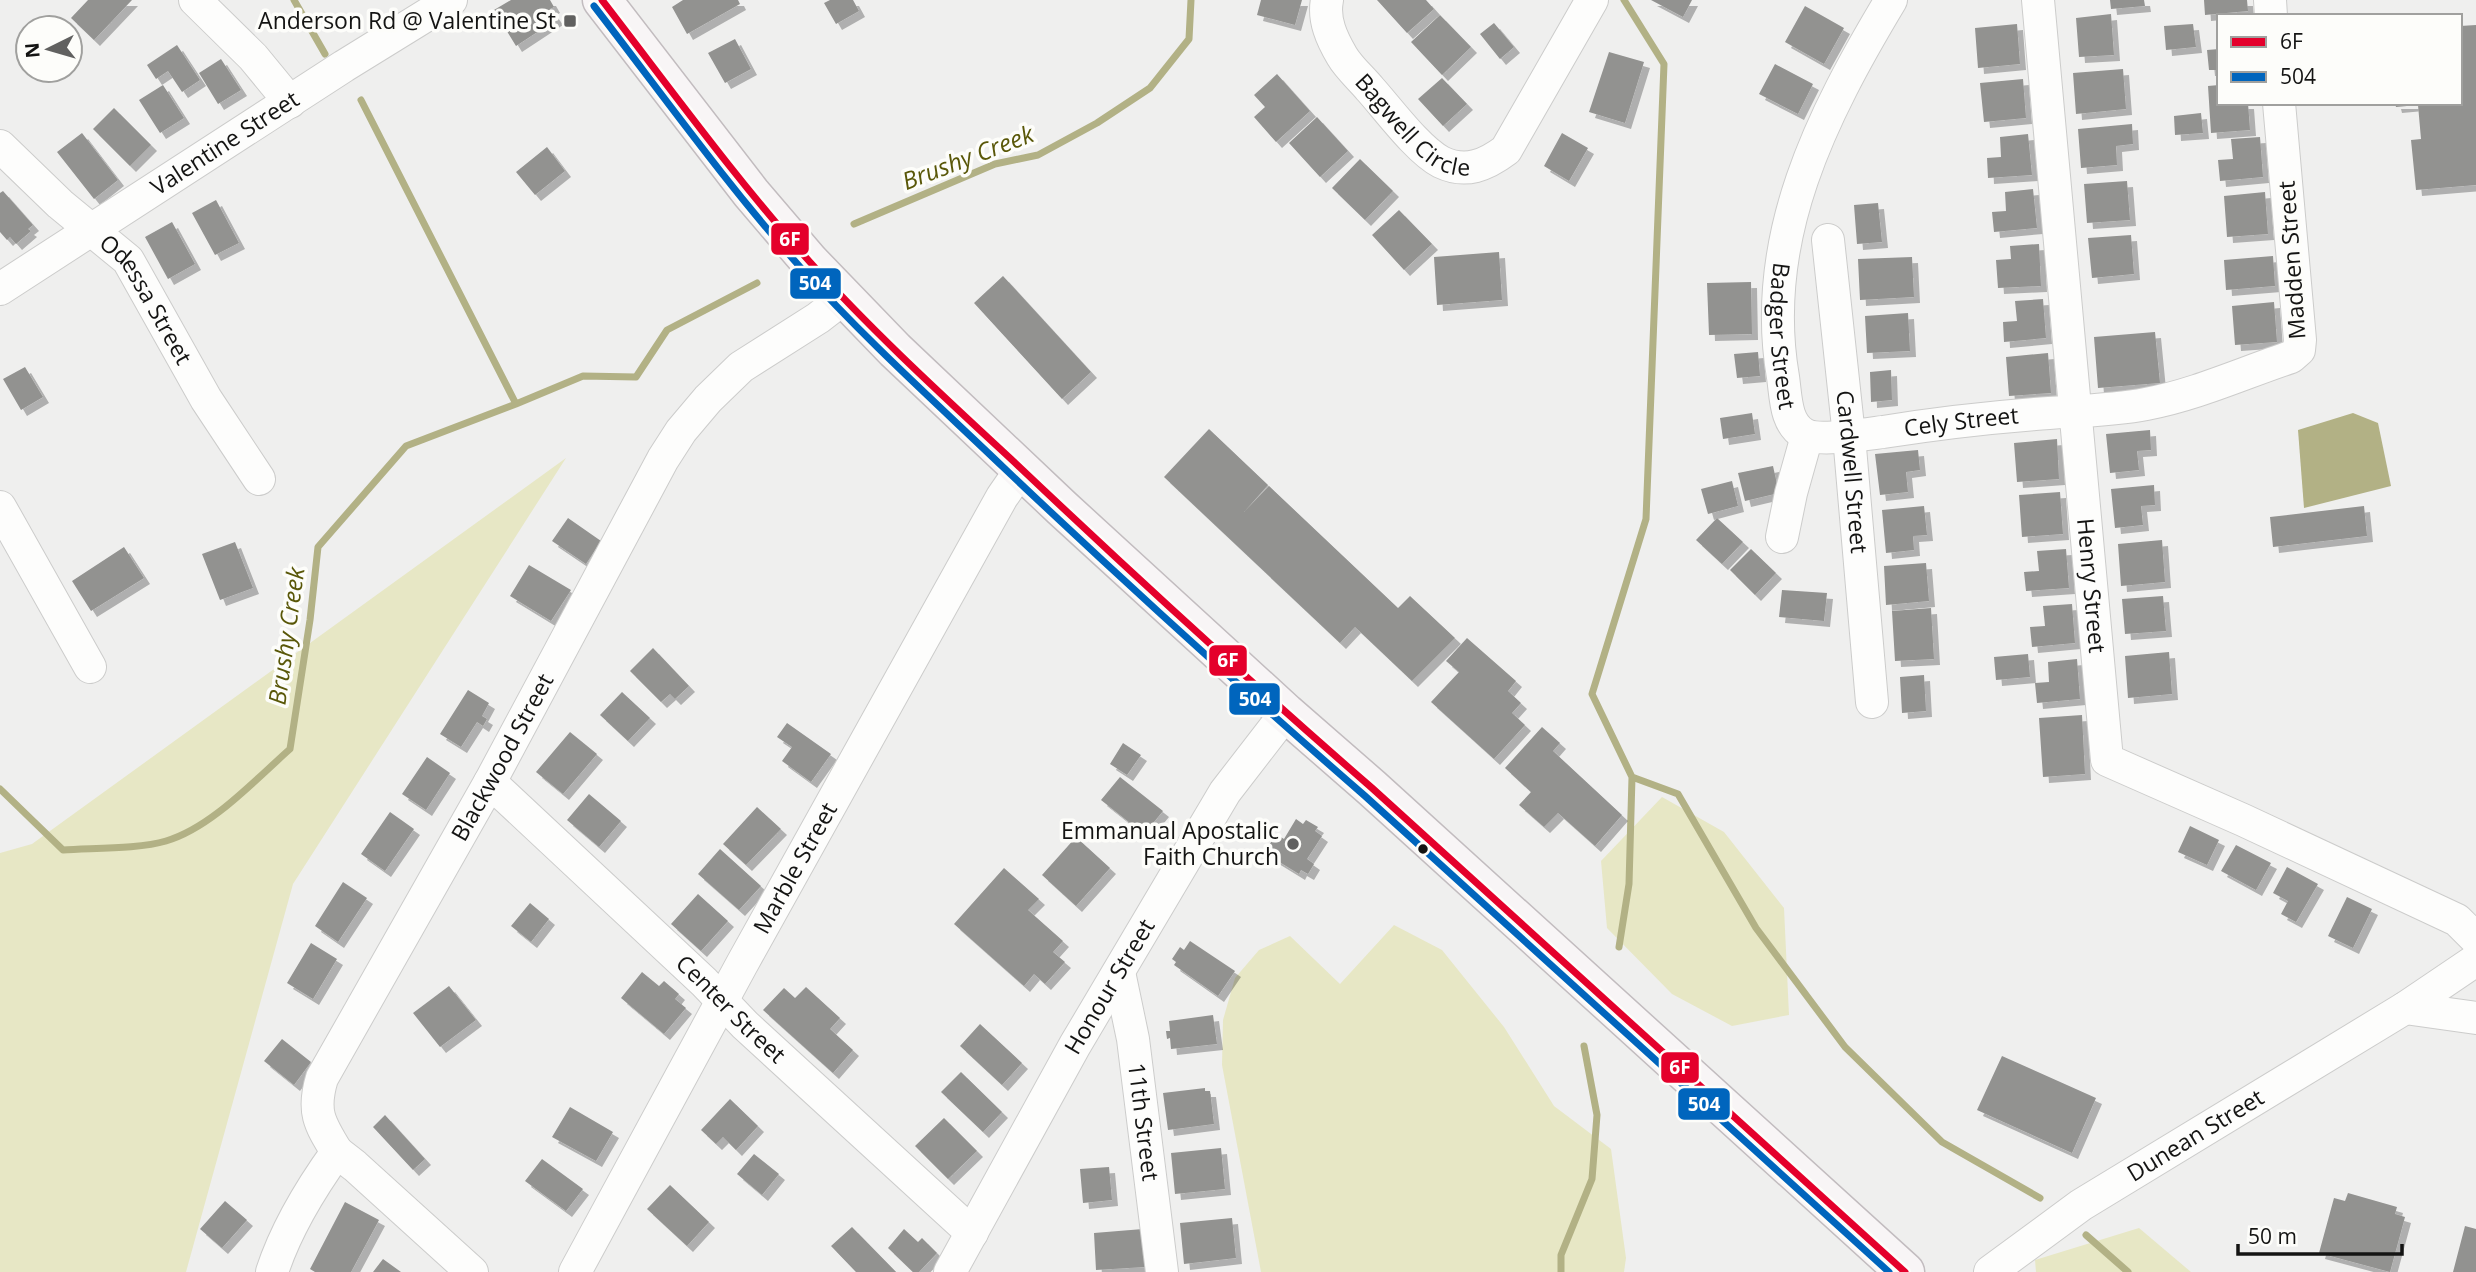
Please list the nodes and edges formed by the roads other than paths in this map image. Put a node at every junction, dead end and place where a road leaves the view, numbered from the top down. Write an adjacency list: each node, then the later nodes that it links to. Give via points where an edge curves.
1 (195, 0): 8 (street, via 253,57)
2 (450, 0): 8 (street, Valentine Street)
3 (603, 0): 14 (main road, via 751,193)
4 (1327, 0): 5 (street, Bagwell Circle, via 1329,30 1343,59 1425,150 1441,162 1460,167 1489,163 1506,150)
5 (1592, 0)
6 (1891, 0): 16 (street, Badger Street, via 1822,124 1789,223 1779,299 1781,366 1789,417)
7 (2038, 0): 15 (street, Henry Street)
8 (289, 102): 11 (street, Valentine Street)
9 (2279, 105): 15 (street, Madden Street, via 2299,350 2291,357 2145,405)
10 (0, 146): 11 (street, Odessa Street)
11 (92, 230): 13 (street, Valentine Street); 19 (street, Odessa Street, via 128,260 212,408)
12 (1828, 240): 17 (street, Cardwell Street)
13 (0, 289)
14 (844, 298): 18 (main road); 25 (street, Blackwood Street, via 741,367 681,431)
15 (2075, 411): 17 (street, Cely Street, via 1966,419); 26 (street, Henry Street, via 2107,760 2456,920)
16 (1807, 436): 17 (street, Badger Street); 21 (street)
17 (1849, 436): 23 (street, Cardwell Street)
18 (1022, 468): 24 (main road); 29 (street, Marble Street)
19 (259, 479)
20 (0, 507): 22 (street)
21 (1782, 537)
22 (90, 667)
23 (1872, 702)
24 (1286, 712): 28 (street, Honour Street, via 1225,792); 39 (main road)
25 (490, 782): 29 (street, Center Street); 32 (street, Blackwood Street, via 322,1077 318,1118)
26 (2476, 939)
27 (2476, 960): 30 (street)
28 (1119, 972): 33 (street, Honour Street); 38 (street, 11th Street, via 1133,1039)
29 (722, 1000): 33 (street, Center Street); 36 (street, Marble Street)
30 (2405, 1008): 31 (street); 40 (street, Dunean Street, via 2081,1205)
31 (2476, 1018)
32 (337, 1152): 34 (street, via 292,1226); 35 (street)
33 (972, 1233): 37 (street, Honour Street)
34 (272, 1272)
35 (472, 1272)
36 (575, 1272)
37 (950, 1272)
38 (1162, 1272)
39 (1905, 1272)
40 (1990, 1272)

